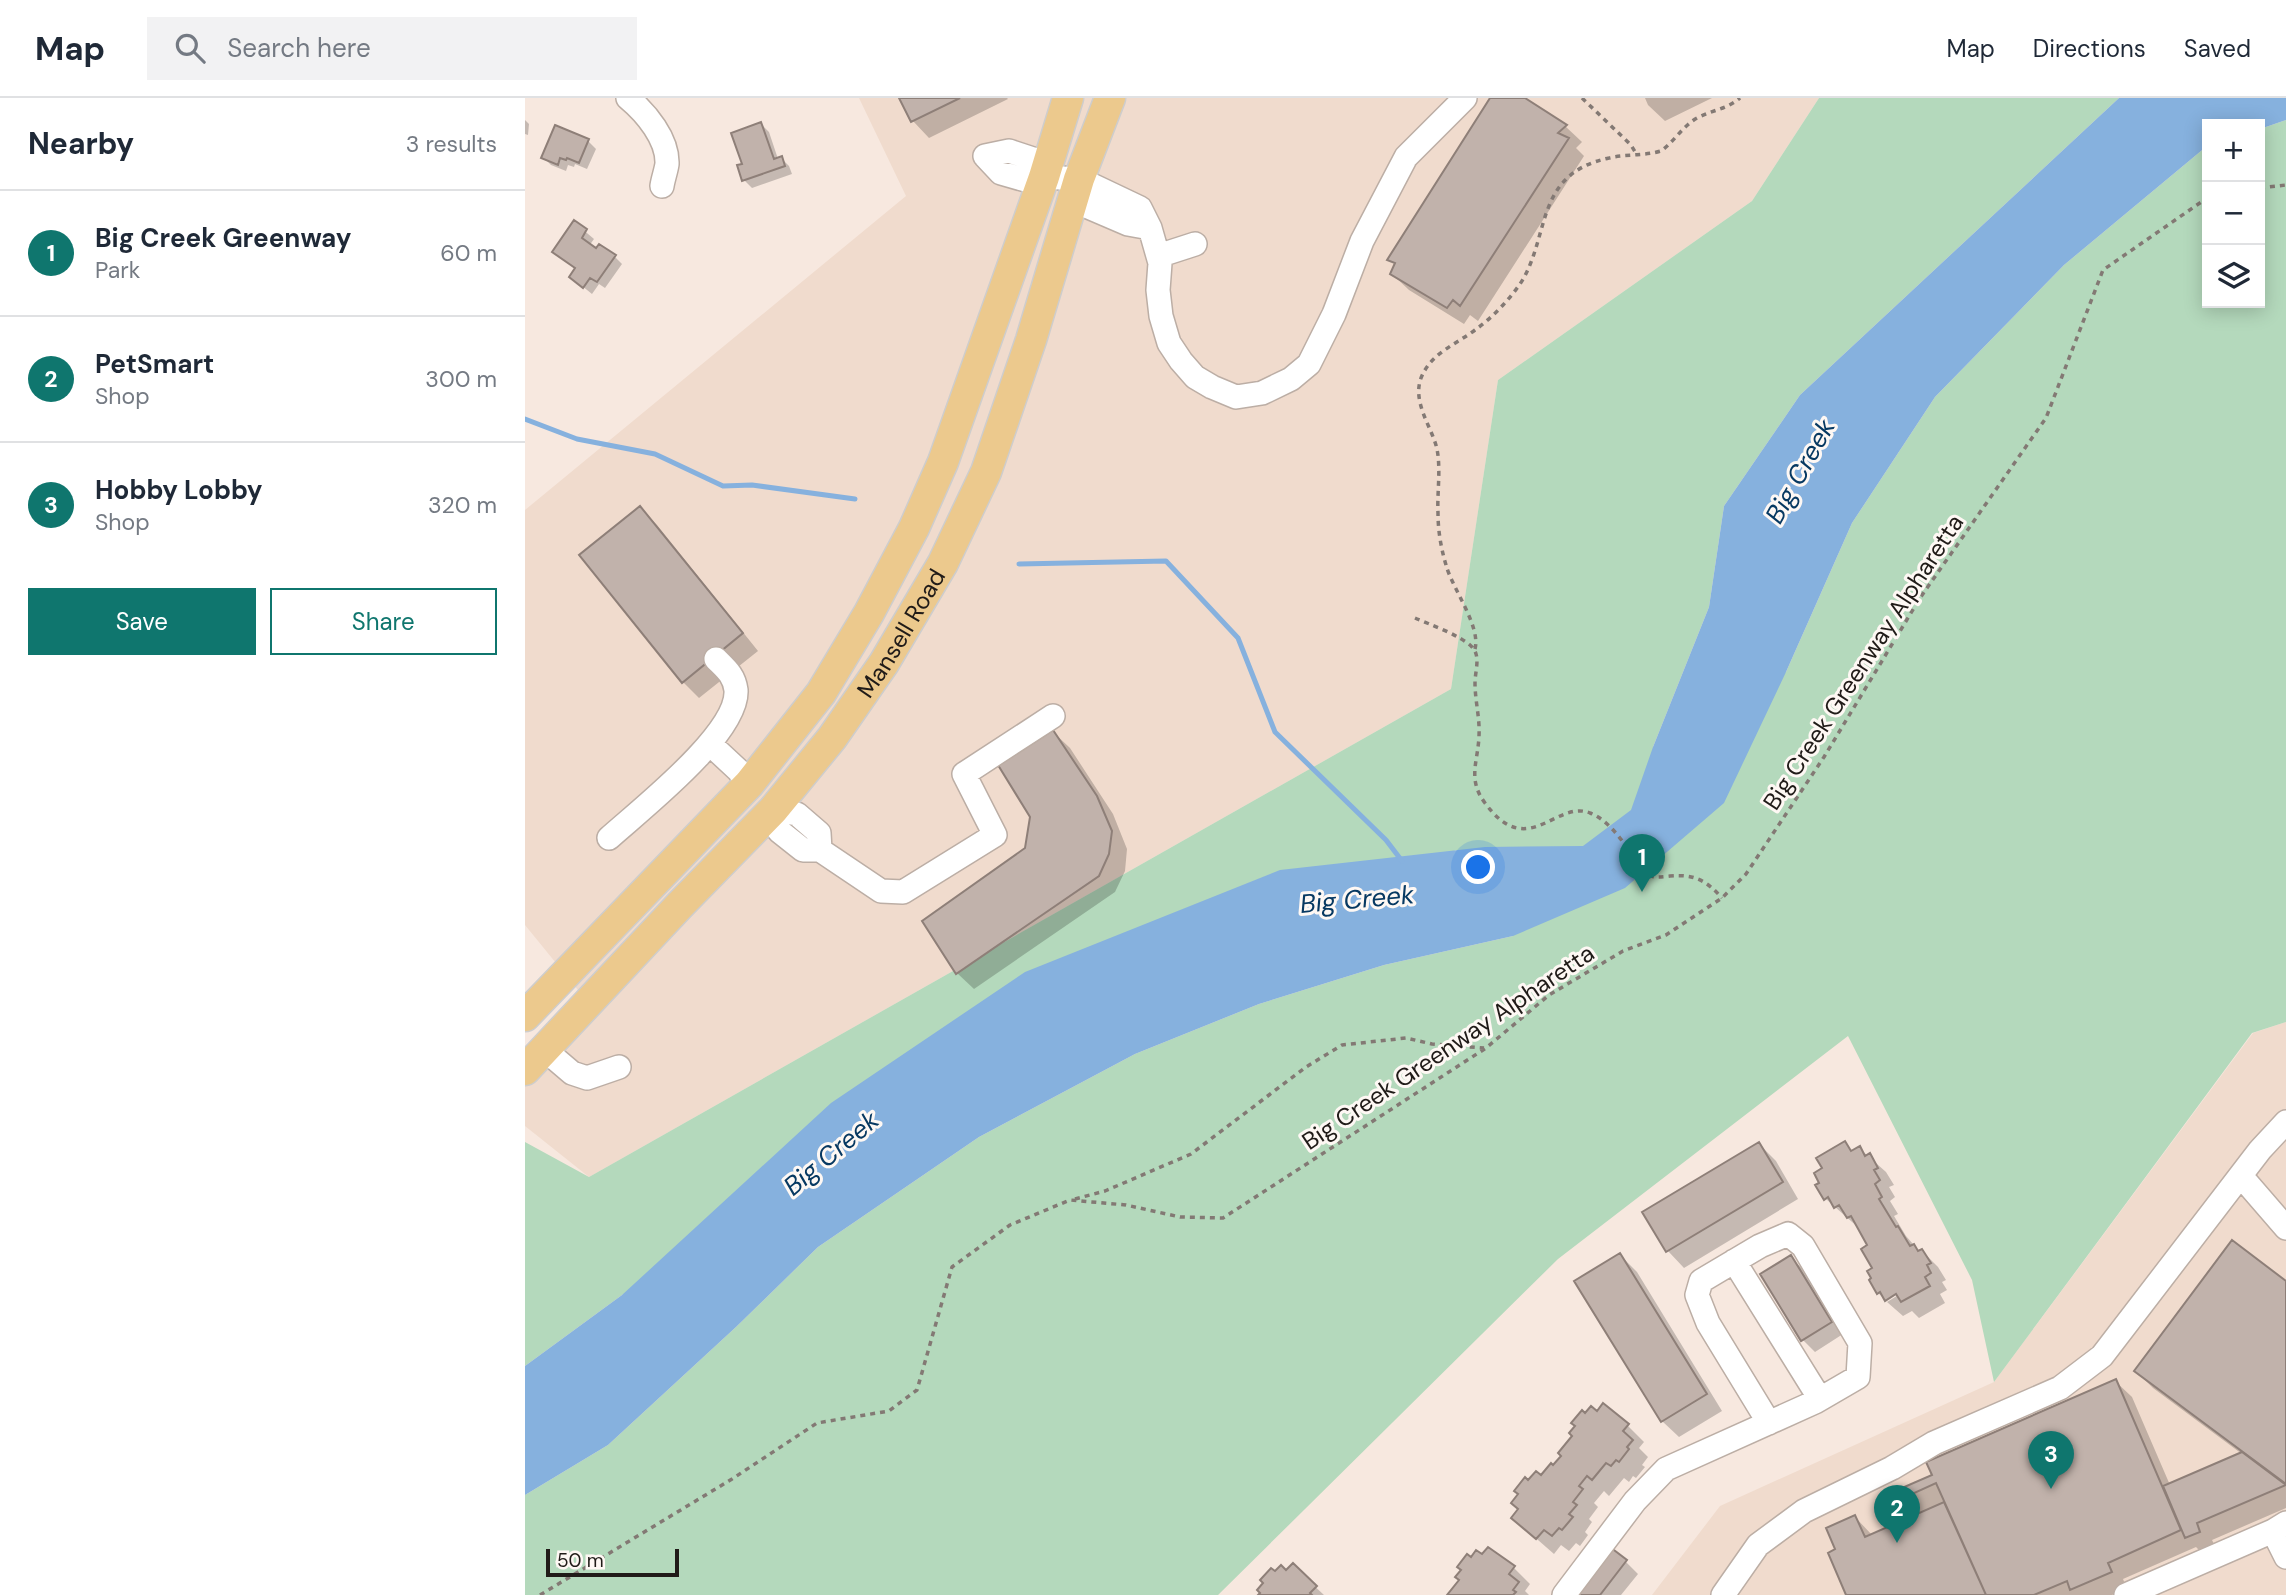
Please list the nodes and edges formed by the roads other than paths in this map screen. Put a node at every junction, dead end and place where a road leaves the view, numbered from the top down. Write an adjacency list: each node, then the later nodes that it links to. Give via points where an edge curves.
1 (628, 98): 6 (street, via 662,139 667,162)
2 (1068, 98): 5 (main road, Mansell Road)
3 (1110, 98): 7 (main road, Mansell Road)
4 (1465, 98): 9 (street, via 1406,157 1309,364 1291,379 1262,393 1236,397 1195,377 1169,343 1161,316)
5 (1044, 177): 7 (street); 13 (main road, Mansell Road, via 943,462 914,528 821,693)
6 (662, 186)
7 (1075, 189): 9 (street, via 1128,224 1150,228); 14 (main road, Mansell Road, via 986,472 943,564 884,663 832,738)
8 (1195, 244): 9 (street)
9 (1158, 256)
10 (716, 659): 12 (street, via 732,675 736,692 722,728)
11 (1053, 716): 14 (street, via 964,774 995,835 903,892 881,891 820,850 803,850 779,831)
12 (710, 744): 13 (street); 15 (street)
13 (749, 784): 14 (main road); 16 (main road, Mansell Road)
14 (773, 810): 17 (main road, Mansell Road)
15 (609, 838)
16 (525, 1016)
17 (535, 1060): 18 (street, via 587,1078)
18 (619, 1067)
19 (2286, 1122): 20 (street)
20 (2241, 1176): 21 (street); 28 (street, via 2102,1356 2060,1388 1934,1443 1804,1511 1758,1545)
21 (2286, 1228)
22 (1734, 1261): 23 (street); 23 (street, via 1788,1234 1803,1246 1860,1343 1858,1377); 24 (street, via 1701,1281 1697,1295 1708,1323)
23 (1820, 1399): 24 (street)
24 (1769, 1423): 27 (street, via 1666,1469 1635,1501)
25 (2280, 1527): 26 (street); 29 (street)
26 (2286, 1557)
27 (1563, 1595)
28 (1723, 1595)
29 (2126, 1595)

